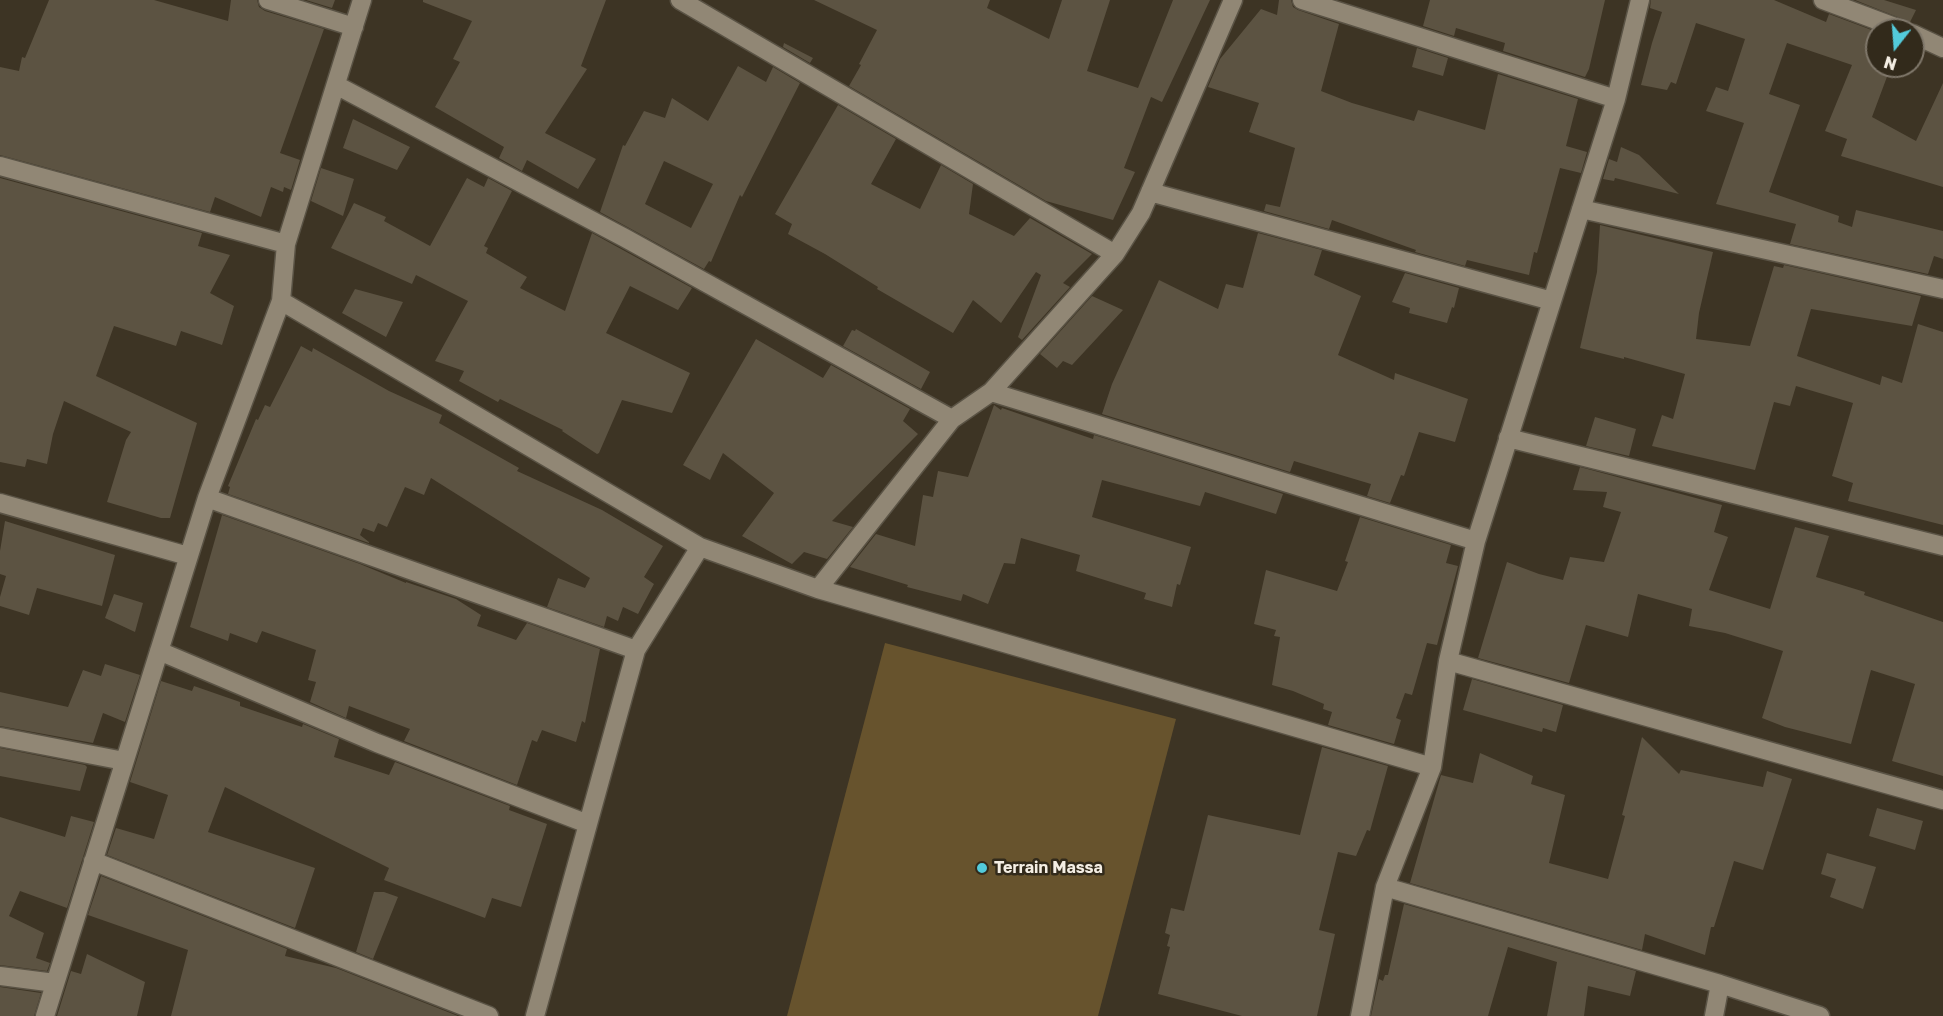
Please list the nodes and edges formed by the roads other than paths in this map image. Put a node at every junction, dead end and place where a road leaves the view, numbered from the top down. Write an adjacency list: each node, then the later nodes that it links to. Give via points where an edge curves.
1 (268, 0): 9 (street)
2 (362, 0): 9 (street)
3 (680, 0): 18 (street)
4 (1233, 0): 15 (street)
5 (1302, 0): 13 (street)
6 (1640, 0): 13 (street)
7 (1823, 0): 8 (street)
8 (1871, 18)
9 (354, 27): 12 (street)
10 (1925, 40): 11 (street)
11 (1943, 48)
12 (336, 85): 17 (street); 23 (street, via 625,238)
13 (1616, 99): 16 (street)
14 (0, 166): 17 (street)
15 (1150, 192): 18 (street); 21 (street)
16 (1581, 209): 19 (street); 21 (street)
17 (286, 244): 20 (street)
18 (1115, 254): 22 (street)
19 (1943, 289)
20 (281, 301): 25 (street); 29 (street)
21 (1552, 302): 24 (street)
22 (991, 392): 23 (street); 27 (street)
23 (952, 419): 31 (street)
24 (1508, 438): 27 (street); 28 (street)
25 (207, 498): 30 (street); 32 (street)
26 (0, 503): 30 (street)
27 (1476, 541): 34 (street)
28 (1943, 546)
29 (700, 547): 31 (street); 32 (street)
30 (188, 556): 33 (street)
31 (818, 589): 37 (street)
32 (636, 650): 39 (street)
33 (159, 651): 36 (street); 39 (street, via 377,743)
34 (1449, 661): 37 (street); 38 (street)
35 (0, 736): 36 (street)
36 (124, 761): 40 (street)
37 (1432, 767): 41 (street)
38 (1943, 800)
39 (588, 824): 47 (street)
40 (93, 861): 43 (street); 46 (street)
41 (1385, 887): 44 (street); 48 (street)
42 (0, 976): 43 (street)
43 (55, 983): 45 (street)
44 (1720, 984): 49 (street); 50 (street)
45 (45, 1016)
46 (489, 1016)
47 (535, 1016)
48 (1360, 1016)
49 (1714, 1016)
50 (1820, 1016)

